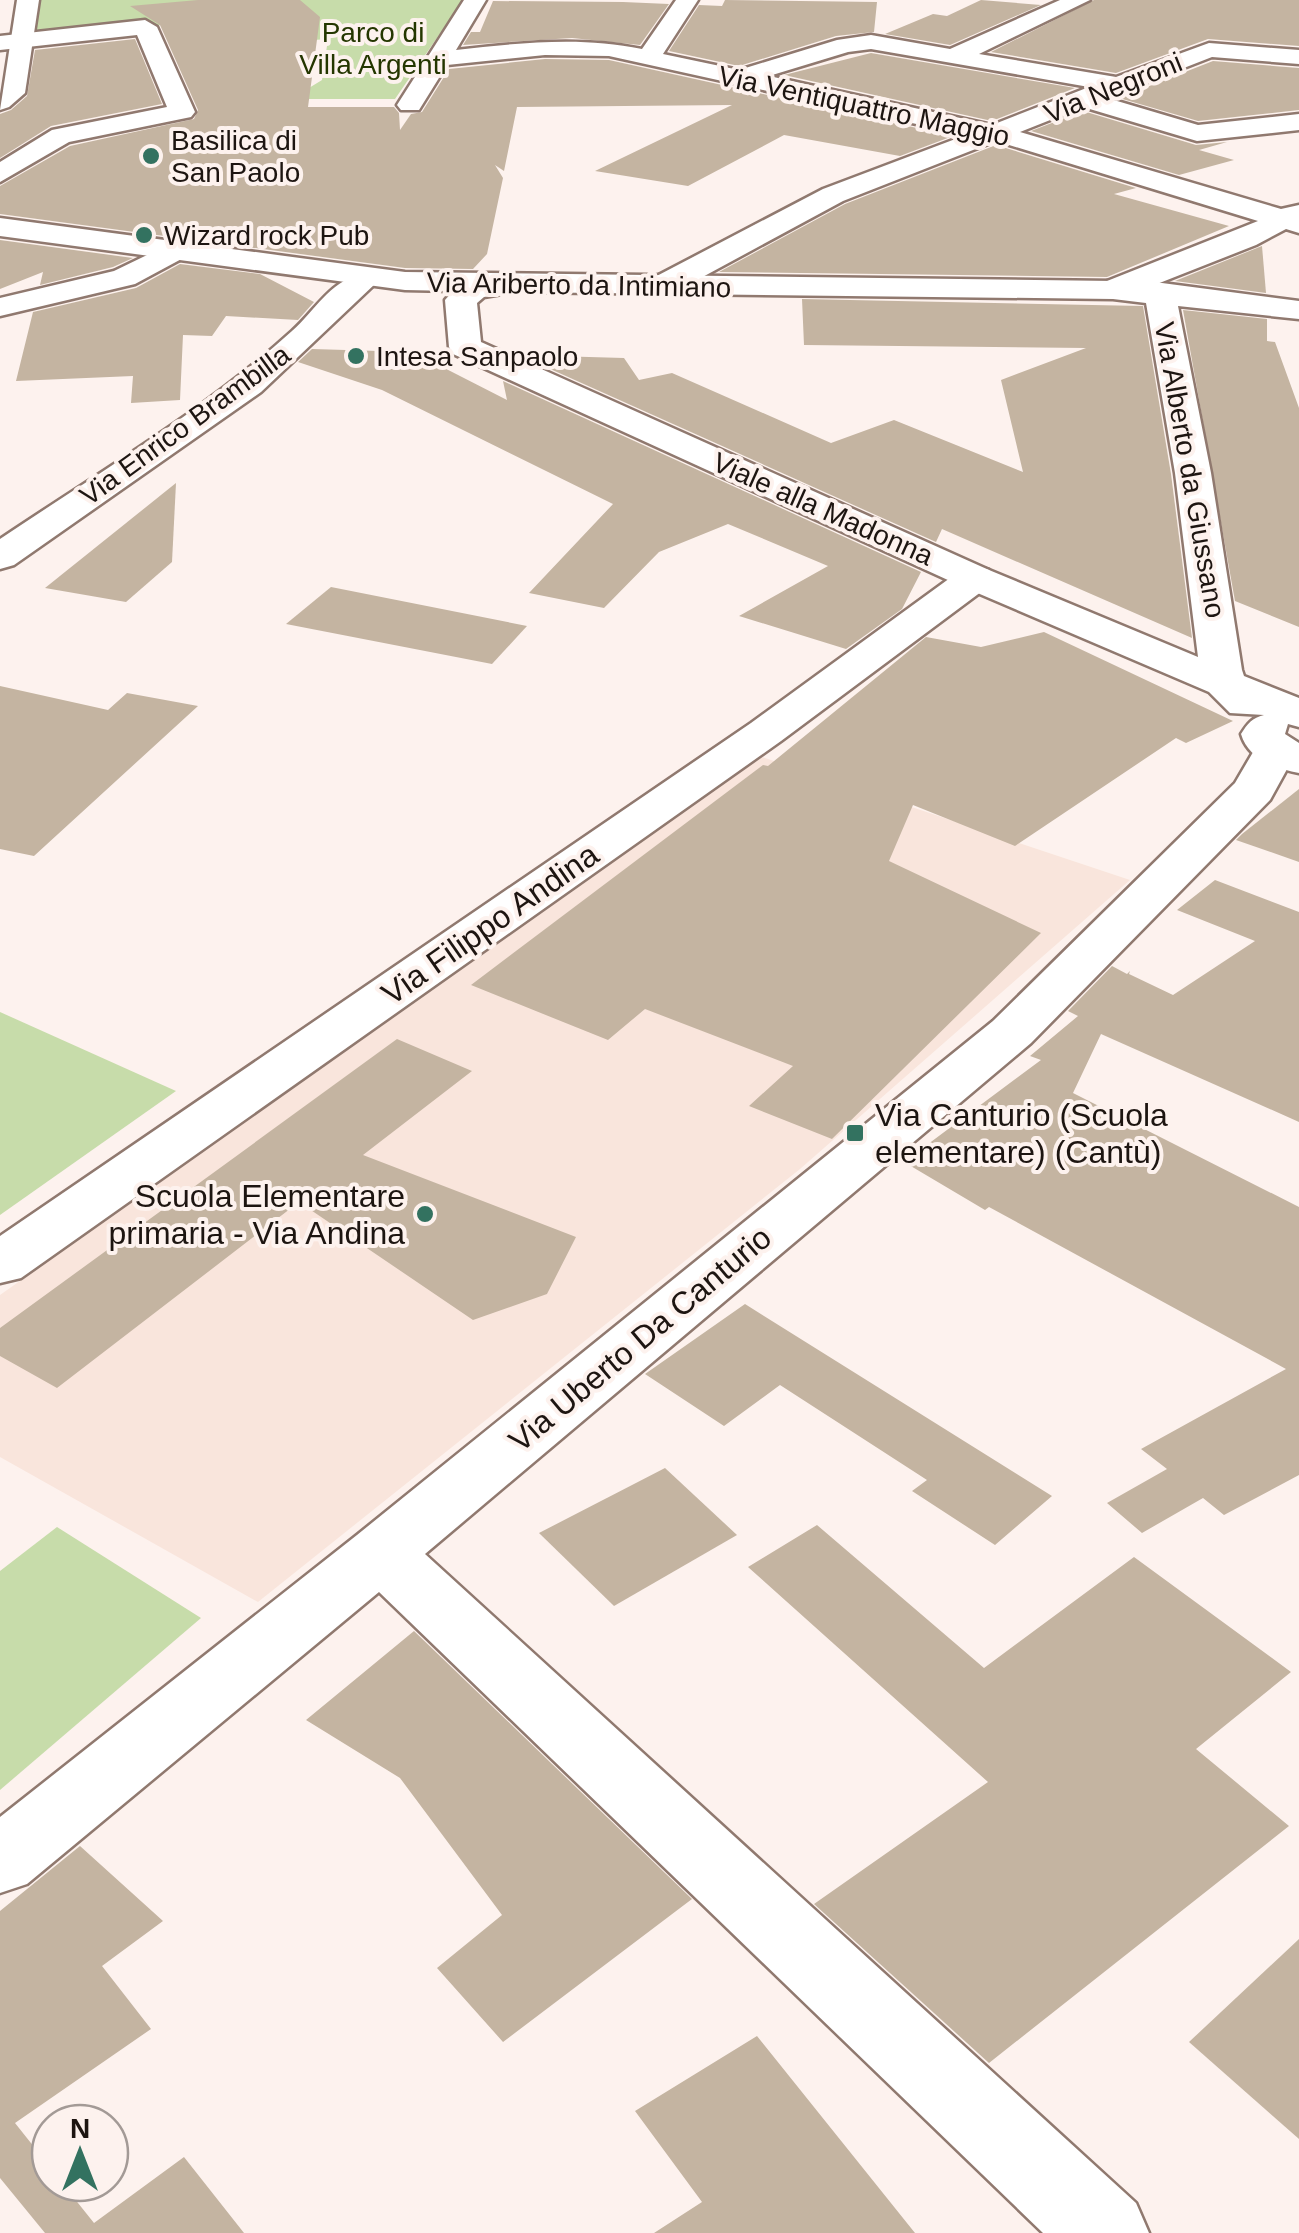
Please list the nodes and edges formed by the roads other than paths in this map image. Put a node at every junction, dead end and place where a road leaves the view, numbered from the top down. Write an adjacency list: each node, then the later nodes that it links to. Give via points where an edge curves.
1 (28, 0): 5 (street)
2 (475, 0): 9 (street)
3 (687, 0): 8 (street)
4 (1079, 0): 6 (street)
5 (10, 42): 10 (street, via 145,27); 12 (street)
6 (956, 56): 13 (street, via 886,43 844,44); 14 (street)
7 (1299, 57): 14 (street, Via Negroni, via 1209,50)
8 (648, 58): 9 (street, Via Ventiquattro Maggio, via 545,48); 13 (street, Via Ventiquattro Maggio)
9 (436, 60): 17 (street)
10 (162, 64): 11 (street); 20 (street, via 182,112 61,136)
11 (126, 68)
12 (17, 78): 16 (street)
13 (739, 78): 19 (street, Via Ventiquattro Maggio)
14 (1118, 85): 15 (street, Via Negroni)
15 (1082, 99): 18 (street, via 1197,133); 19 (street, Via Negroni)
16 (0, 102)
17 (410, 105)
18 (1299, 122)
19 (999, 134): 21 (street, Via Ventiquattro Maggio); 27 (street, Via Negroni, via 833,194)
20 (0, 174)
21 (1292, 224): 28 (street)
22 (0, 228): 23 (street, Via Ariberto da Intimiano)
23 (176, 250): 24 (street, Via Ariberto da Intimiano); 31 (street, via 124,278)
24 (424, 282): 26 (street, Via Ariberto da Intimiano); 30 (street, via 458,292)
25 (361, 283): 33 (street, Via Enrico Brambilla, via 250,385)
26 (509, 284): 27 (street, Via Ariberto da Intimiano); 30 (street, via 475,289)
27 (662, 286): 28 (street, Via Ariberto da Intimiano)
28 (1118, 288): 29 (street, Via Ariberto da Intimiano)
29 (1162, 292): 32 (street, Via Ariberto da Intimiano); 36 (street, Via Alberto da Giussano)
30 (461, 300): 34 (street, Viale alla Madonna, via 469,350)
31 (0, 307)
32 (1299, 310)
33 (0, 557)
34 (974, 578): 35 (street, Viale alla Madonna); 38 (street, Via Filippo Andina, via 782,721)
35 (1146, 649): 36 (street, Via Alberto da Giussano, via 1189,652)
36 (1223, 666): 37 (street)
37 (1285, 747): 39 (street, Via Uberto Da Canturio, via 1012,1032)
38 (0, 1264)
39 (381, 1553): 40 (street, Via Uberto Da Canturio); 41 (street)
40 (0, 1860)
41 (1104, 2233)

